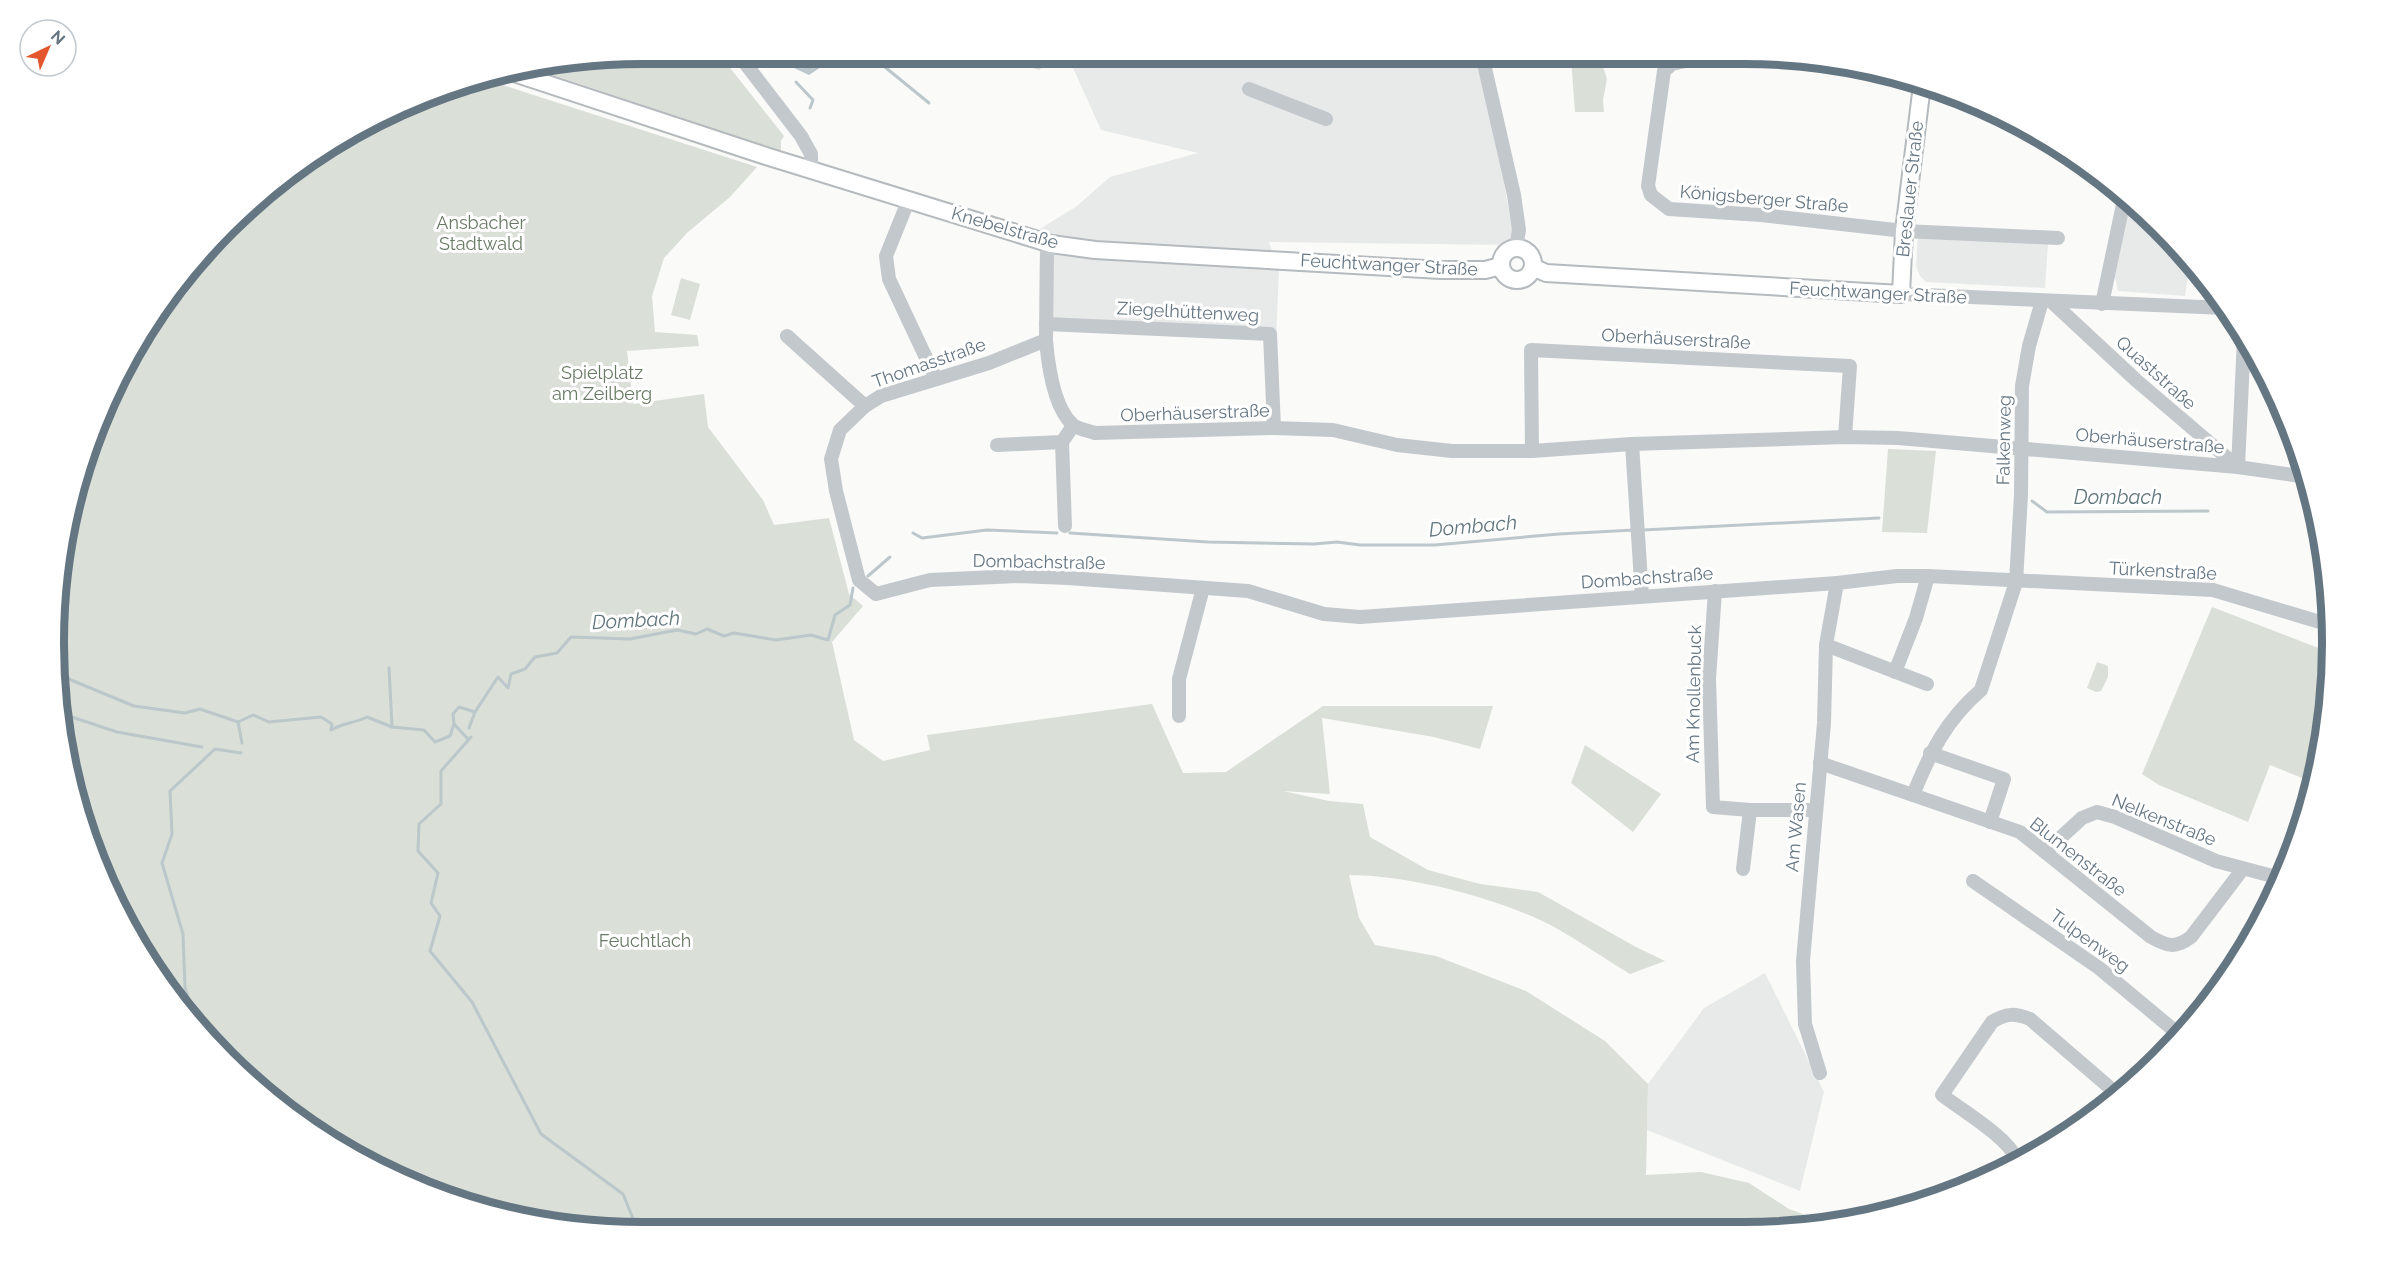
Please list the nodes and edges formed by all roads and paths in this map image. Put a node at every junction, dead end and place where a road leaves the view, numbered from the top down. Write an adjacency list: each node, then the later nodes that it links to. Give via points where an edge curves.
1 (746, 64): 8 (street, via 801,136 811,153)
2 (1484, 64): 14 (street, via 1514,195)
3 (1672, 64): 11 (street, Königsberger Straße, via 1664,71 1648,186 1651,195 1670,209)
4 (526, 77): 8 (main road, Knebelstraße)
5 (1249, 89): 7 (street)
6 (1921, 93): 11 (main road, Breslauer Straße)
7 (1326, 119)
8 (812, 169): 9 (main road, Knebelstraße)
9 (909, 199): 13 (main road, Knebelstraße); 26 (street, via 886,256 889,279)
10 (2123, 207): 20 (street)
11 (1904, 231): 12 (street, Königsberger Straße); 18 (main road, Breslauer Straße)
12 (2058, 238)
13 (1051, 244): 15 (main road, Knebelstraße); 22 (street, via 1047,254)
14 (1516, 248): 16 (main road, via 1507,252); 17 (main road, via 1527,251)
15 (1276, 260): 16 (main road, Feuchtwanger Straße, via 1441,270)
16 (1501, 266): 17 (main road, via 1506,275 1516,280 1527,276)
17 (1533, 267): 18 (main road, Feuchtwanger Straße, via 1546,273)
18 (1900, 294): 19 (street, Feuchtwanger Straße)
19 (2047, 302): 20 (street, Feuchtwanger Straße); 34 (street, Falkenweg, via 2029,346 2022,386); 36 (street, Quaststraße)
20 (2102, 304): 21 (street, Feuchtwanger Straße)
21 (2214, 308)
22 (1046, 324): 24 (street); 29 (street, Ziegelhüttenweg, via 1270,334)
23 (787, 336): 27 (street)
24 (1046, 339): 26 (street, Thomasstraße, via 989,363); 28 (street, via 1049,371 1059,403)
25 (2243, 353): 36 (street)
26 (936, 379): 27 (street, Thomasstraße, via 881,396)
27 (865, 406): 45 (street, Thomasstraße, via 840,430 831,459 860,580)
28 (1074, 426): 29 (street, Oberhäuserstraße, via 1115,434); 31 (street)
29 (1274, 428): 35 (street, Oberhäuserstraße, via 1334,430 1397,445 1452,451)
30 (1845, 438): 32 (street, Oberhäuserstraße); 34 (street, Oberhäuserstraße, via 1898,438); 35 (street, Oberhäuserstraße, via 1850,366 1531,350)
31 (1062, 442): 33 (street); 38 (street)
32 (1632, 444): 35 (street, Oberhäuserstraße); 46 (street)
33 (997, 446)
34 (2020, 449): 36 (street, Oberhäuserstraße); 40 (street, Falkenweg)
35 (1532, 451)
36 (2238, 467): 37 (street, Oberhäuserstraße)
37 (2297, 476)
38 (1065, 526)
39 (1928, 576): 40 (street, Dombachstraße); 41 (street, Dombachstraße); 49 (street, via 1917,618)
40 (2016, 582): 42 (street, Dombachstraße); 52 (street, Falkenweg, via 1981,690 1949,722)
41 (1837, 583): 44 (street, Dombachstraße); 48 (street, Am Wasen)
42 (2096, 585): 47 (street, Türkenstraße, via 2213,590)
43 (1203, 588): 45 (street, Dombachstraße, via 1019,576 930,580); 46 (street, Dombachstraße, via 1248,591 1324,614 1360,617); 51 (street, via 1179,679)
44 (1715, 591): 46 (street, Dombachstraße); 55 (street, Am Knollenbuck, via 1709,679 1711,799 1713,807)
45 (876, 594)
46 (1642, 596)
47 (2321, 622)
48 (1826, 645): 49 (street); 53 (street, Am Wasen)
49 (1895, 672): 50 (street)
50 (1927, 684)
51 (1179, 716)
52 (1930, 753): 54 (street, Falkenweg); 57 (street, via 2004,779)
53 (1820, 763): 54 (street, Blumenstraße); 56 (street, Am Wasen)
54 (1913, 795): 57 (street, Blumenstraße)
55 (1750, 810): 56 (street); 59 (street)
56 (1816, 810): 64 (street, Am Wasen, via 1803,961 1805,1024)
57 (1989, 822): 58 (street, Blumenstraße, via 2020,832)
58 (2045, 852): 60 (street, Nelkenstraße, via 2082,818 2097,812); 60 (street, Blumenstraße, via 2167,946 2180,945 2191,937)
59 (1743, 869)
60 (2242, 870): 61 (street, Nelkenstraße)
61 (2272, 876)
62 (1973, 881): 63 (street, Tulpenweg, via 2099,968)
63 (2173, 1029)
64 (1820, 1074)
65 (2111, 1089): 66 (street, via 2030,1019 2003,1015 1992,1022 1942,1095)
66 (2014, 1154)

